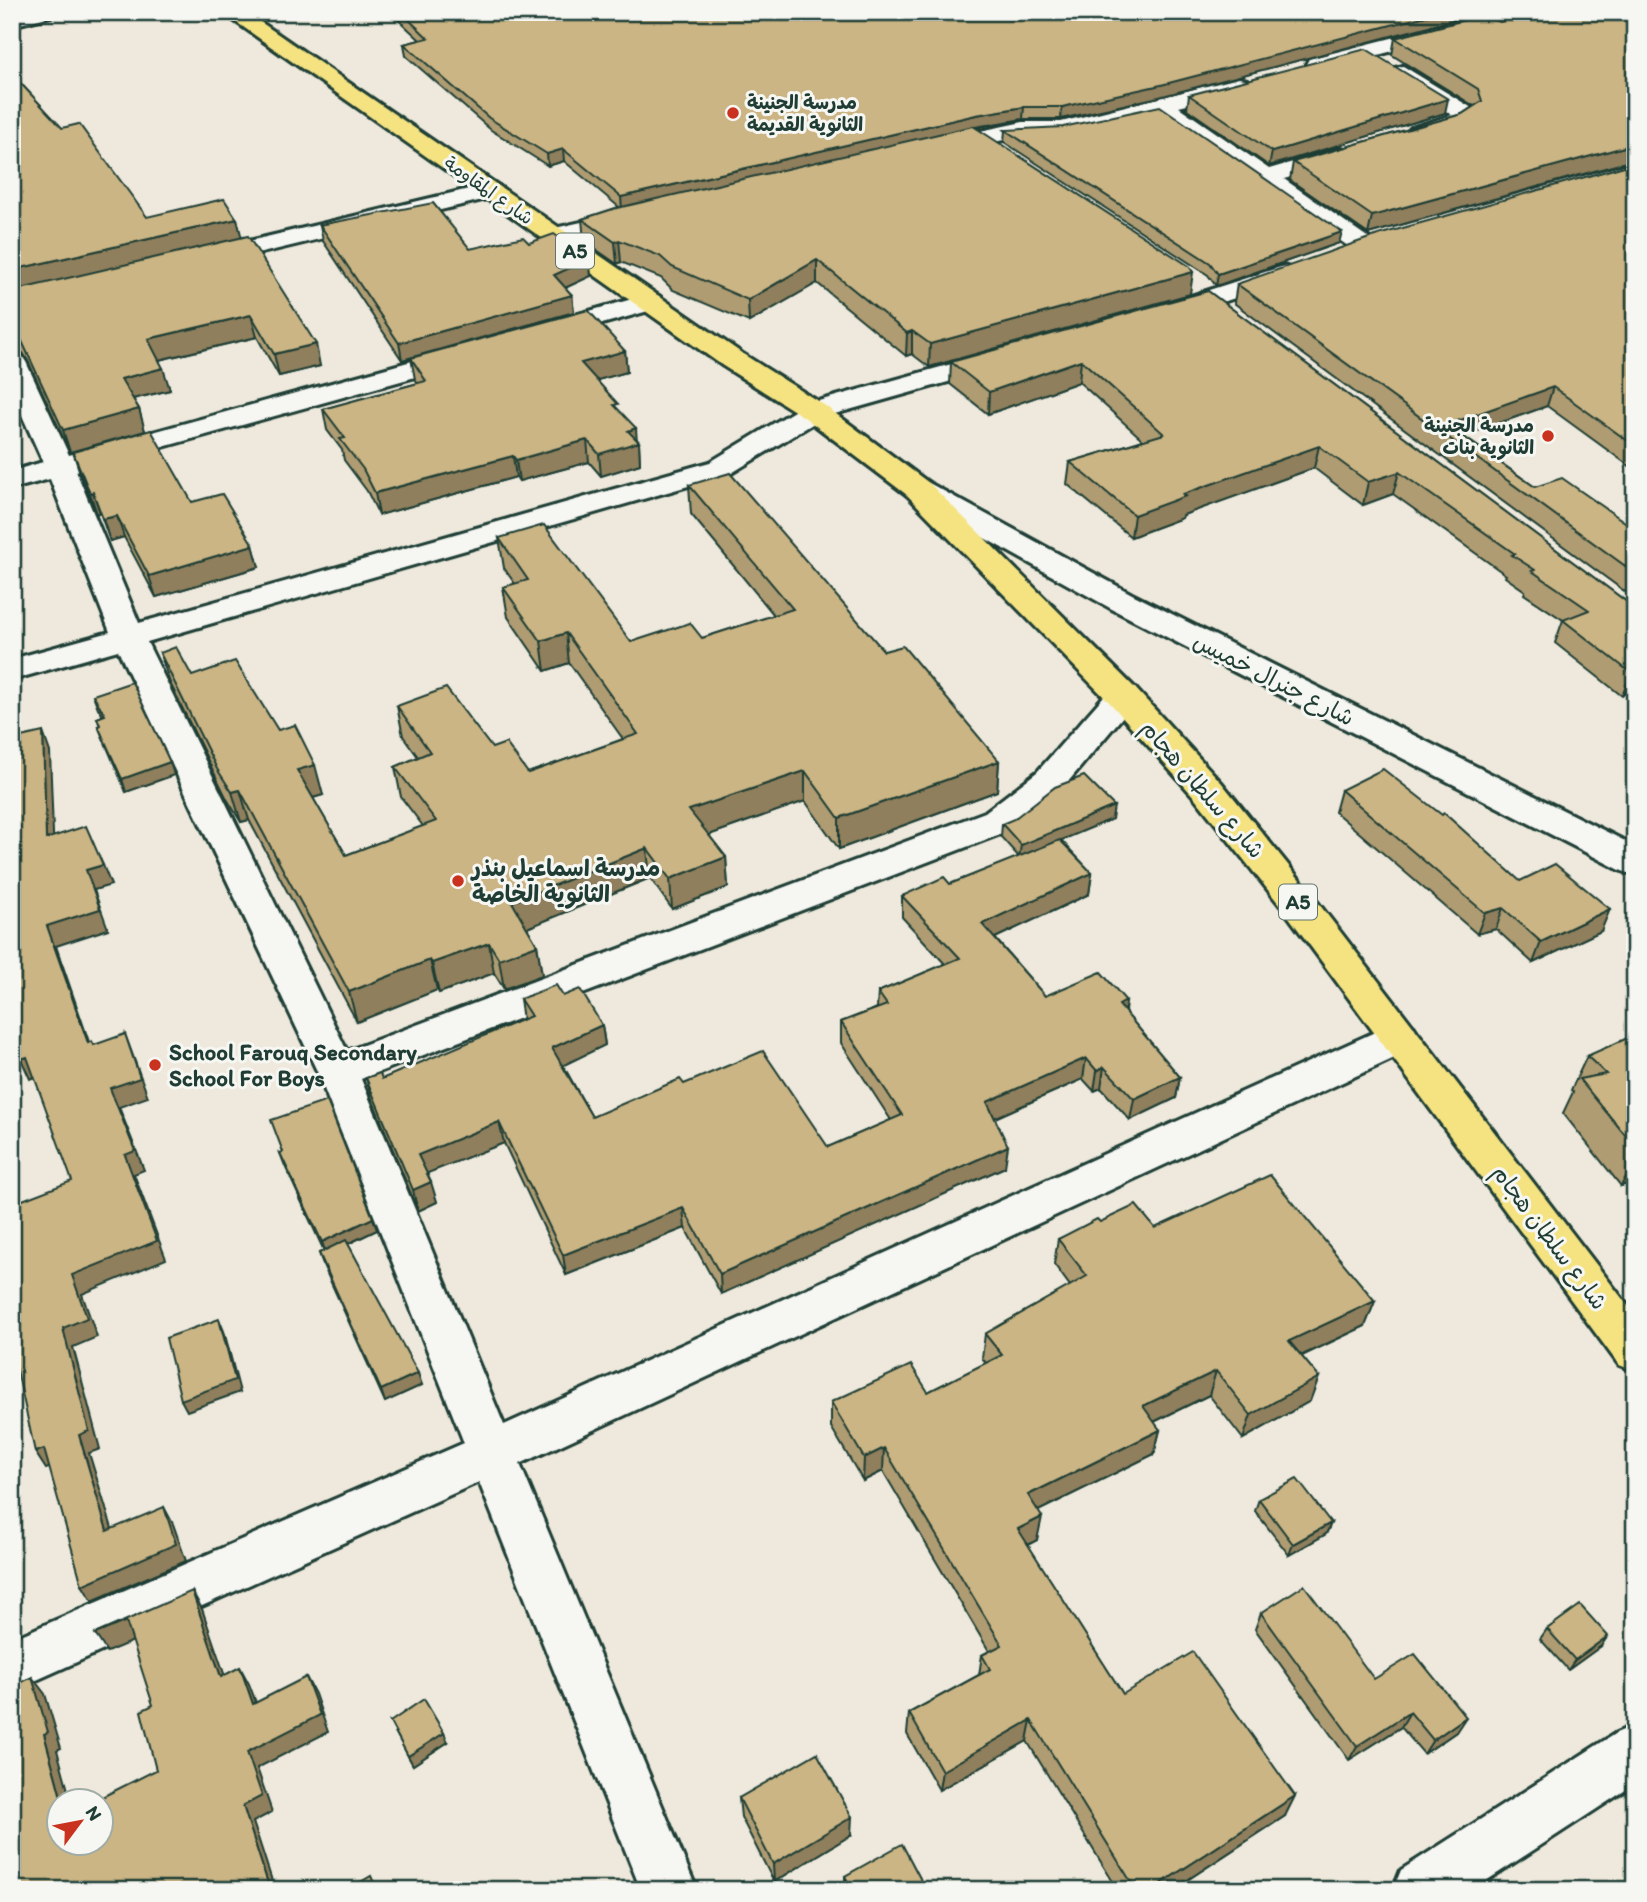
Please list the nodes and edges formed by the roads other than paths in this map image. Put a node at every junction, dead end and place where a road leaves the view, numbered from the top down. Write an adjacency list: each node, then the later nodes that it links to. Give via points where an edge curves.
1 (44, 12): 4 (street)
2 (232, 12): 15 (highway, شارع المقاومة / A5)
3 (1519, 12): 5 (street)
4 (12, 20)
5 (1366, 51): 6 (street); 10 (street, via 1464,113 1462,120)
6 (1298, 69)
7 (1258, 80): 8 (street)
8 (1163, 106): 9 (street, via 1061,130 1023,129); 14 (street)
9 (976, 137): 12 (street); 13 (street)
10 (1397, 139)
11 (1358, 150): 14 (street)
12 (912, 152)
13 (1010, 159)
14 (1267, 177): 19 (street)
15 (490, 191): 17 (highway, شارع المقاومة / A5); 21 (street)
16 (661, 211): 17 (street)
17 (555, 235): 25 (highway, شارع المقاومة / A5)
18 (1390, 239): 19 (street)
19 (1364, 246): 20 (street)
20 (1339, 255)
21 (185, 263)
22 (1312, 264): 24 (street)
23 (1188, 275): 24 (street)
24 (1209, 300): 26 (street); 27 (street)
25 (650, 302): 28 (street); 32 (highway, شارع المقاومة / A5)
26 (1231, 317)
27 (1143, 319)
28 (516, 340)
29 (489, 347): 33 (street)
30 (1025, 352): 32 (street)
31 (12, 362): 33 (street)
32 (814, 411): 35 (highway, شارع المقاومة / A5); 36 (street, via 720,468)
33 (60, 468): 34 (street); 36 (street)
34 (12, 480)
35 (918, 489): 38 (highway, شارع سلطان هجام / A5); 39 (street, شارع جنرال خميس / A5, via 1121,601)
36 (129, 638): 37 (street); 41 (street)
37 (12, 670)
38 (1123, 696): 40 (highway, شارع سلطان هجام / A5, via 1208,790); 41 (street, via 1044,786 1024,806 998,821)
39 (1635, 862)
40 (1400, 1038): 42 (highway, شارع سلطان هجام / A5); 43 (street)
41 (337, 1071): 43 (street)
42 (1635, 1351)
43 (491, 1454): 44 (street); 46 (street)
44 (12, 1665)
45 (1635, 1752): 47 (street)
46 (668, 1890)
47 (1420, 1890)

